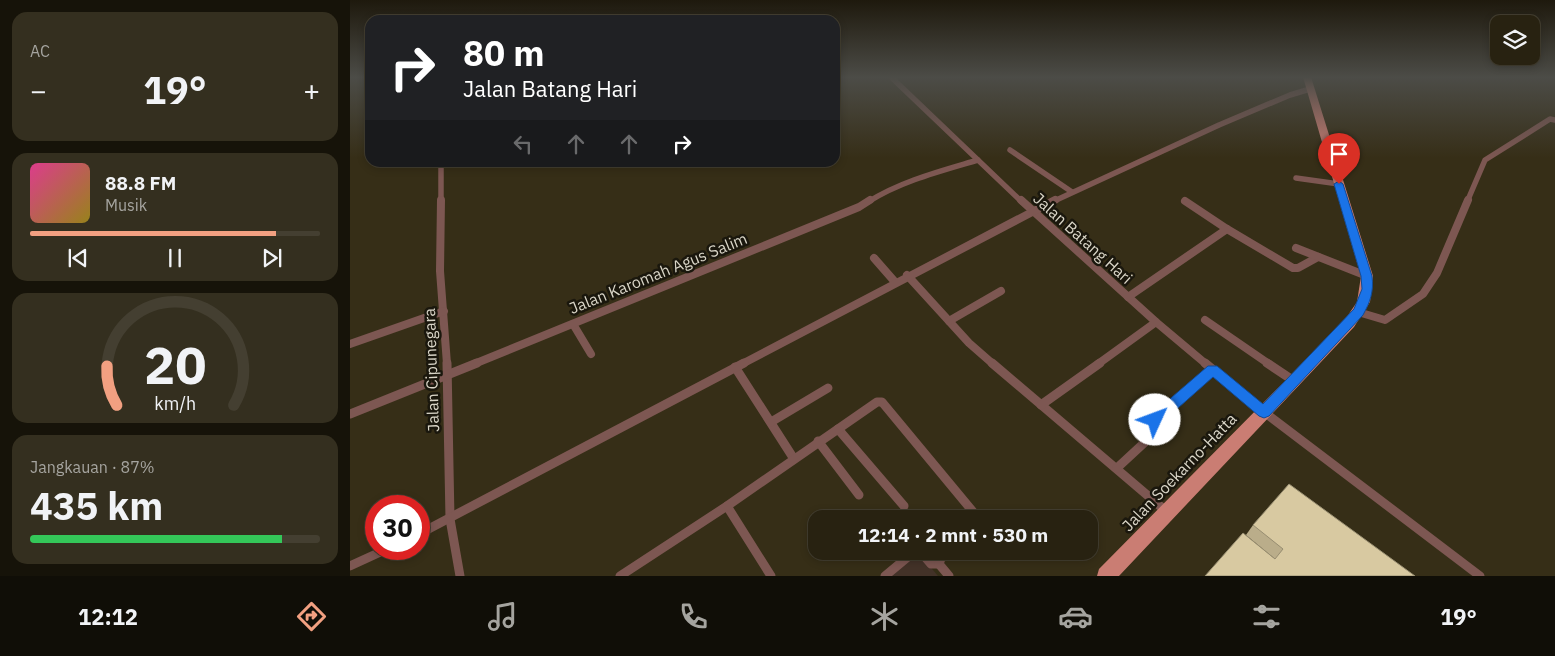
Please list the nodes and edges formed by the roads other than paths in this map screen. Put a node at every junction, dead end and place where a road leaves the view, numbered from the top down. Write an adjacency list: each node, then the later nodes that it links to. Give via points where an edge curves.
1 (919, 104): 6 (street, Jalan Batang Hari)
2 (1269, 104): 10 (street)
3 (1314, 104): 9 (main road, Jalan Soekarno-Hatta)
4 (1555, 120): 23 (street, via 1550,119 1485,160 1437,274 1423,294 1384,320)
5 (1010, 150): 10 (street)
6 (978, 160): 12 (street, Jalan Batang Hari); 27 (street, Jalan Karomah Agus Salim, via 882,193 859,207)
7 (441, 167): 22 (street, Jalan Cipunegara, via 440,270)
8 (1296, 178): 9 (street)
9 (1339, 184): 18 (main road, Jalan Soekarno-Hatta)
10 (1072, 192): 12 (street)
11 (1185, 201): 13 (street)
12 (1032, 210): 17 (street); 21 (street, Jalan Batang Hari)
13 (1228, 229): 15 (street, via 1293,268); 21 (street)
14 (1296, 248): 15 (street)
15 (1318, 257): 18 (street)
16 (874, 258): 19 (street)
17 (907, 276): 19 (street); 25 (street)
18 (1367, 276): 23 (main road, Jalan Soekarno-Hatta, via 1368,289)
19 (895, 282): 30 (street)
20 (1001, 291): 25 (street)
21 (1128, 297): 26 (street, Jalan Batang Hari)
22 (444, 311): 28 (street); 32 (street, Jalan Cipunegara)
23 (1358, 312): 33 (main road, Jalan Soekarno-Hatta)
24 (1205, 320): 33 (street)
25 (949, 321): 35 (street)
26 (1156, 322): 31 (street, Jalan Batang Hari); 35 (street)
27 (573, 324): 29 (street); 32 (street, Jalan Karomah Agus Salim)
28 (350, 344)
29 (591, 354)
30 (735, 367): 38 (street); 48 (street)
31 (1212, 369): 36 (street, Jalan Batang Hari); 42 (street, via 1156,417 1157,431)
32 (448, 374): 37 (street, Jalan Karomah Agus Salim); 48 (street, Jalan Cipunegara)
33 (1294, 381): 36 (main road, Jalan Soekarno-Hatta)
34 (828, 388): 38 (street)
35 (1041, 405): 42 (street)
36 (1264, 412): 47 (main road, Jalan Soekarno-Hatta); 62 (street, Jalan Batang Hari)
37 (350, 414)
38 (771, 422): 41 (street)
39 (838, 428): 40 (street); 45 (street); 46 (street, via 882,402)
40 (818, 441): 41 (street); 43 (street)
41 (794, 459): 44 (street)
42 (1117, 468): 47 (street)
43 (859, 495)
44 (727, 506): 57 (street); 58 (street)
45 (904, 506)
46 (972, 510)
47 (1167, 512): 61 (main road, Jalan Soekarno-Hatta)
48 (450, 519): 49 (street); 56 (street, Jalan Cipunegara)
49 (430, 529)
50 (365, 559): 55 (street)
51 (904, 560): 59 (street)
52 (928, 560): 54 (street, via 931,564)
53 (940, 560): 54 (street)
54 (939, 564): 60 (street)
55 (350, 566)
56 (460, 576)
57 (620, 576)
58 (771, 576)
59 (885, 576)
60 (949, 576)
61 (1106, 576)
62 (1480, 576)

